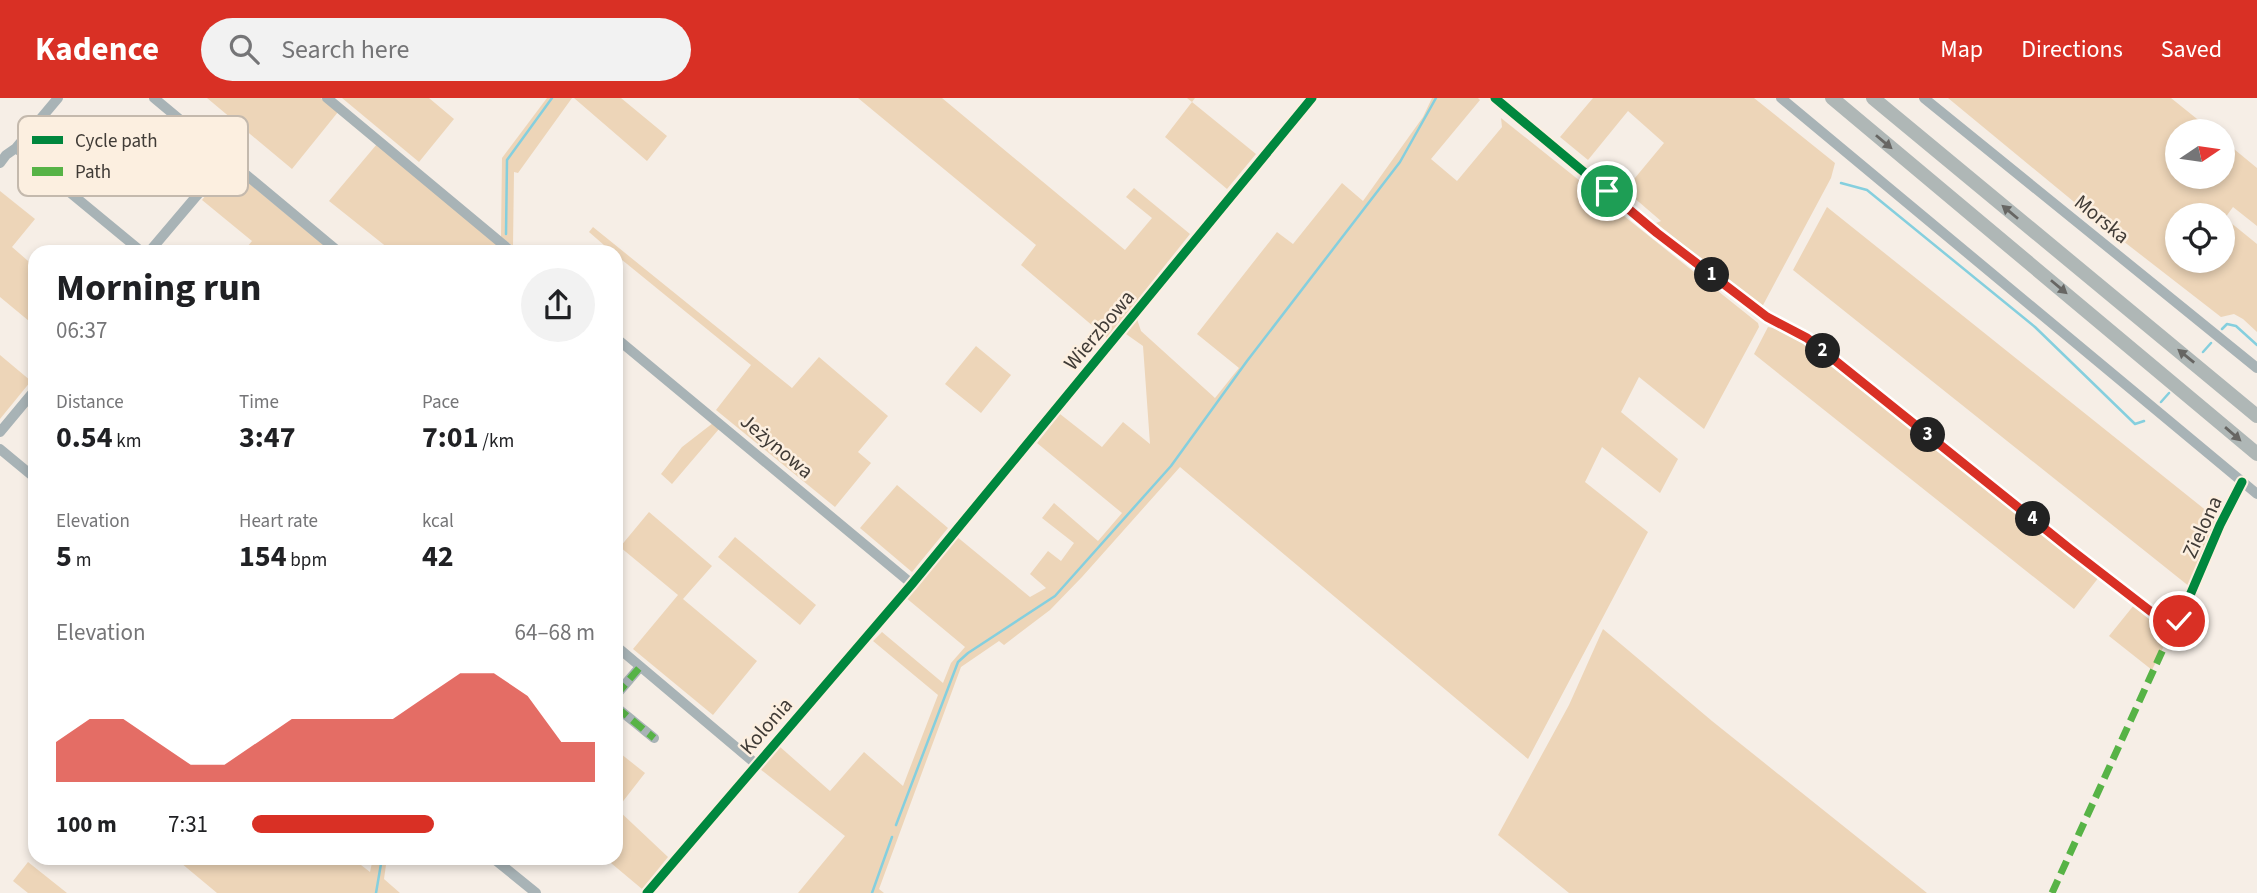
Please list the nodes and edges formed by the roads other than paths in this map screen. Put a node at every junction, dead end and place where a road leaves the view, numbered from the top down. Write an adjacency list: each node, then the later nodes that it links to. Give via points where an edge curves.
1 (58, 98): 10 (street)
2 (153, 98): 11 (street)
3 (327, 98): 21 (street)
4 (1312, 98): 32 (street, Wierzbowa)
5 (1495, 98): 30 (street, Zielona, via 1657,233 1767,317 1807,338 2167,624 2179,621)
6 (1781, 98): 30 (street)
7 (1832, 98): 28 (highway, one-way to 28)
8 (1872, 98): 25 (highway, one-way to 8)
9 (1924, 98): 23 (street, Morska)
10 (43, 116)
11 (174, 116)
12 (18, 146): 13 (street)
13 (16, 148): 14 (street)
14 (0, 163)
15 (248, 177): 20 (street)
16 (74, 196): 18 (street)
17 (196, 196): 19 (street)
18 (134, 245)
19 (155, 245)
20 (330, 245)
21 (504, 245)
22 (623, 344): 32 (street, Jeżynowa)
23 (2257, 369)
24 (28, 398): 26 (street)
25 (2257, 416)
26 (0, 432)
27 (0, 449): 29 (street)
28 (2257, 454)
29 (28, 472)
30 (2242, 482): 31 (street)
31 (2257, 494)
32 (912, 584): 38 (street, Kolonia)
33 (623, 652): 34 (street)
34 (640, 667): 35 (street); 38 (street)
35 (623, 687)
36 (623, 713): 37 (street)
37 (654, 738)
38 (756, 764): 41 (street, Kolonia)
39 (502, 865): 40 (street)
40 (536, 893)
41 (647, 893)

